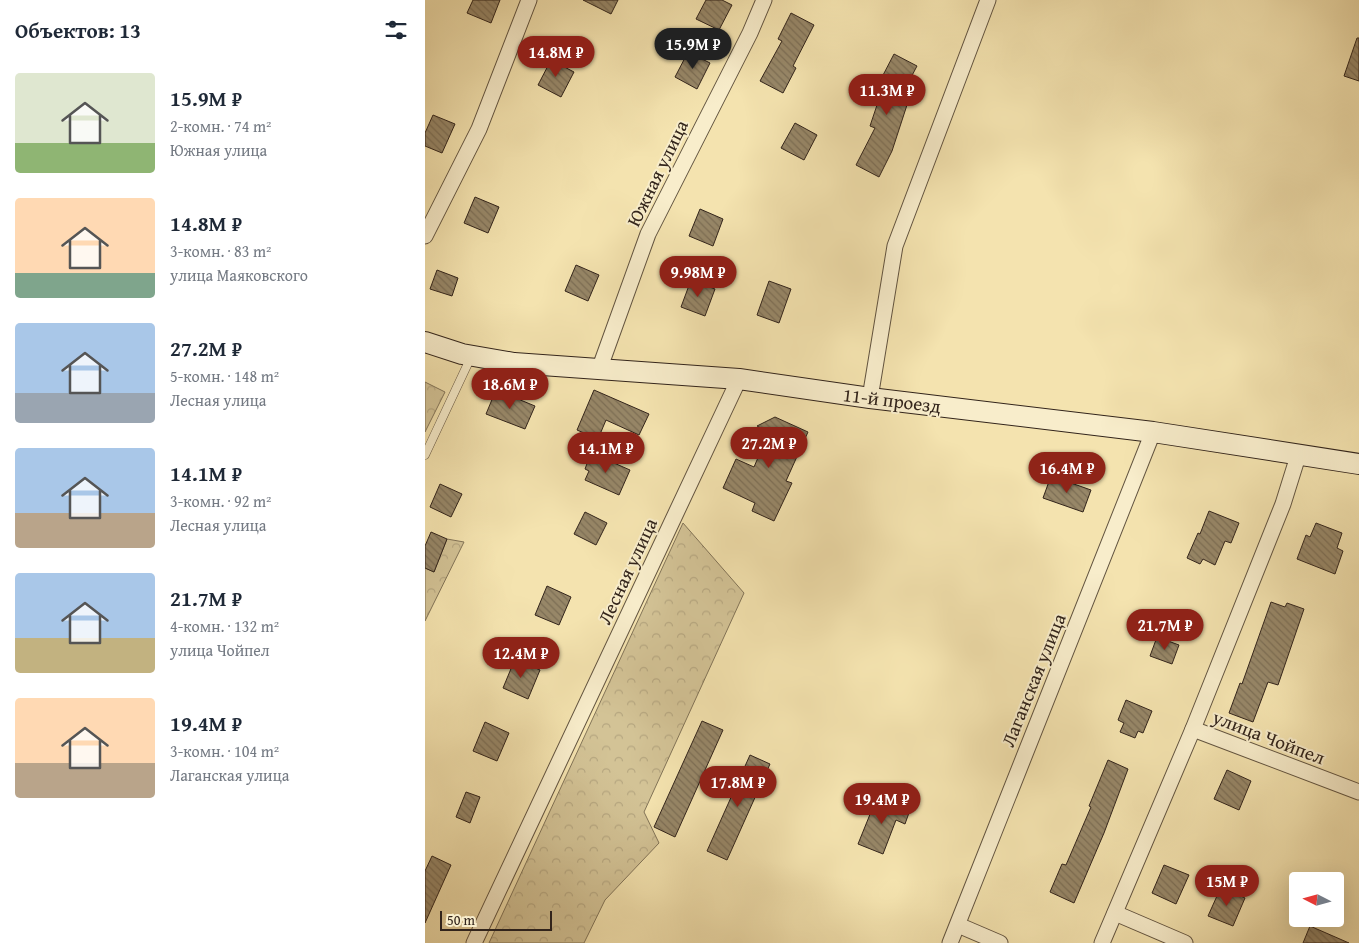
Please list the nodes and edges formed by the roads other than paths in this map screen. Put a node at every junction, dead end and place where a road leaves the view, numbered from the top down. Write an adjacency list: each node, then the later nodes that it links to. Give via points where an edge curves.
1 (529, 0): 4 (street, via 479,129)
2 (764, 0): 7 (street, Южная улица, via 648,234)
3 (989, 0): 9 (street, via 895,246)
4 (425, 236)
5 (425, 342): 6 (street, 11-й проезд)
6 (472, 356): 7 (street, 11-й проезд); 11 (lane)
7 (599, 370): 8 (street, 11-й проезд)
8 (739, 379): 9 (street, 11-й проезд); 18 (street, Лесная улица)
9 (870, 398): 10 (street, 11-й проезд)
10 (1153, 432): 12 (street, 11-й проезд); 17 (street, Лаганская улица)
11 (425, 454)
12 (1298, 456): 13 (street, 11-й проезд); 14 (street, via 1283,504)
13 (1359, 464)
14 (1193, 729): 15 (street, улица Чойпел); 16 (street)
15 (1359, 792)
16 (1115, 913): 21 (street); 22 (street)
17 (957, 925): 19 (street, Лаганская улица); 20 (street)
18 (474, 943)
19 (950, 943)
20 (1001, 943)
21 (1102, 943)
22 (1185, 943)

